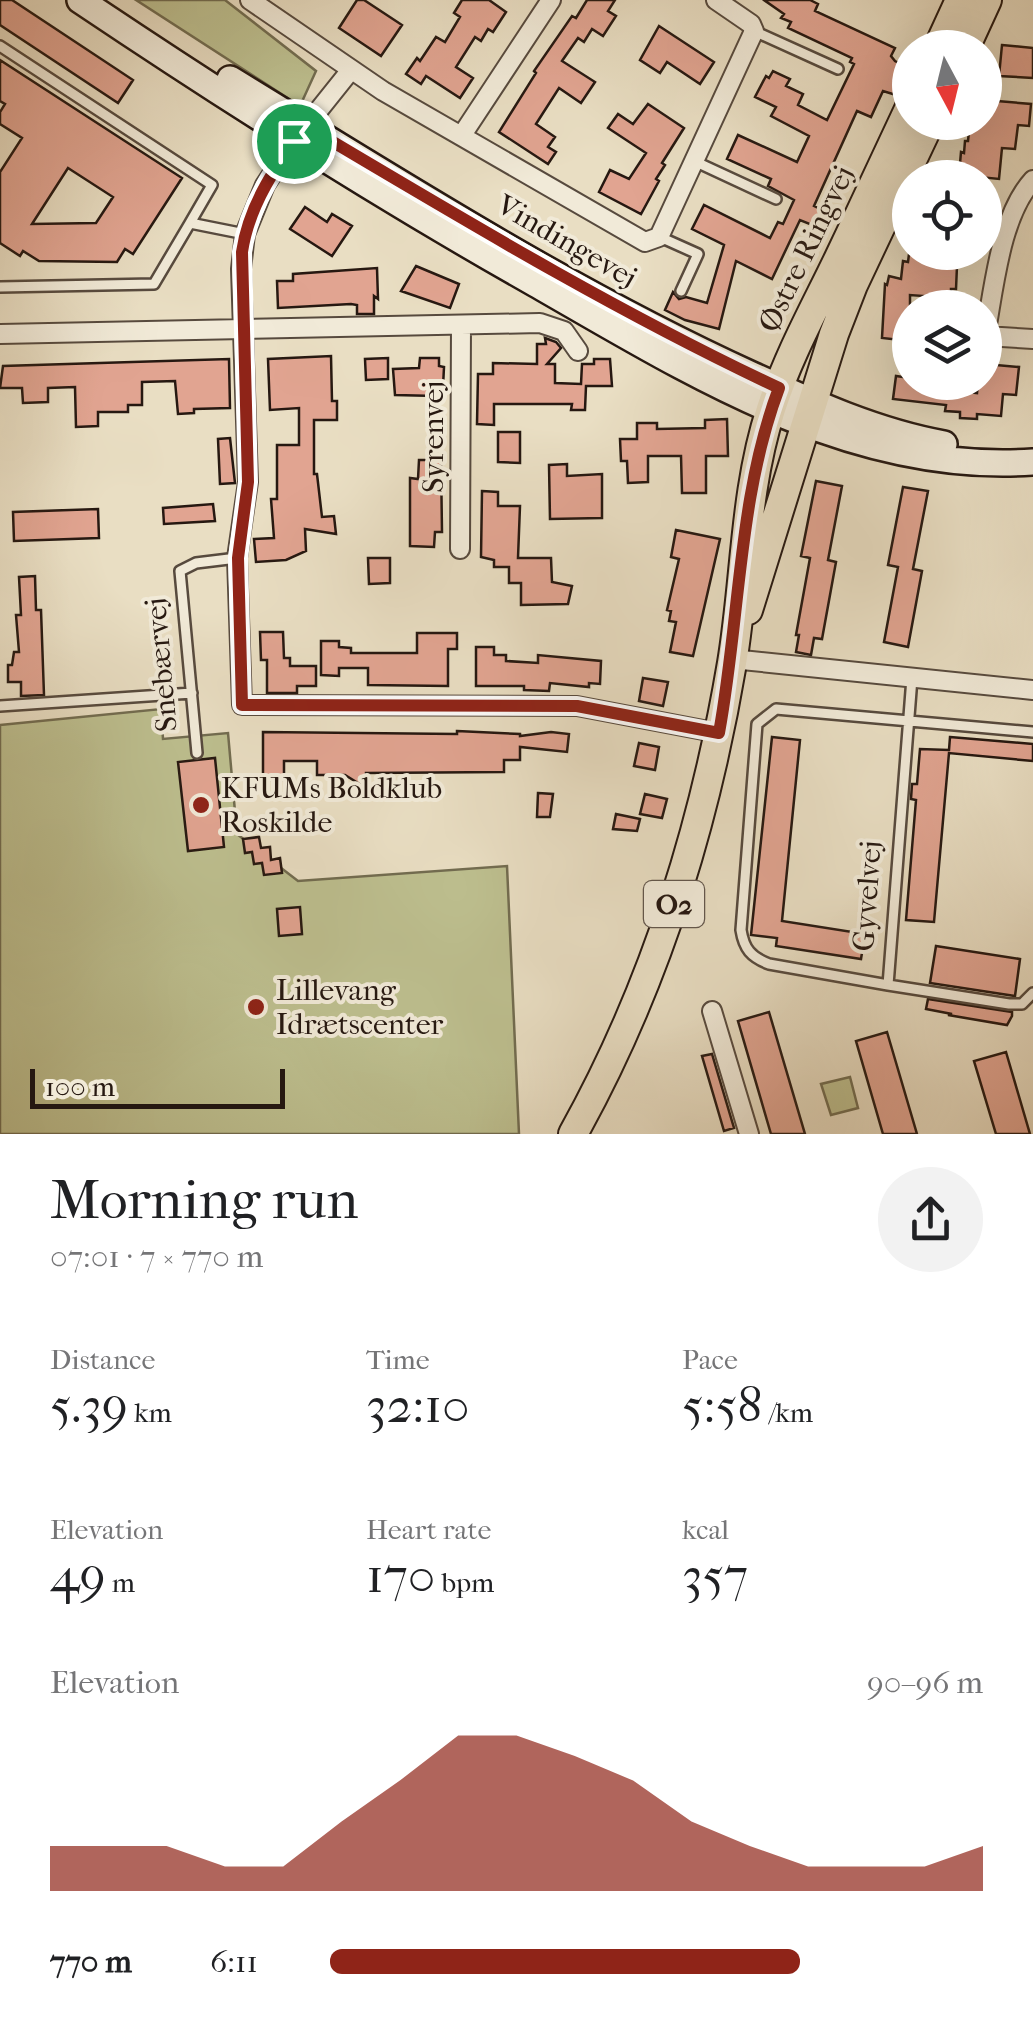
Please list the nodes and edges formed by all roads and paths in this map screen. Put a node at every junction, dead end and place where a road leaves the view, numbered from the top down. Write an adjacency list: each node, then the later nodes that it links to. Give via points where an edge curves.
1 (80, 0): 14 (main road, Vindingevej)
2 (104, 0): 14 (main road, Vindingevej)
3 (250, 0): 13 (street)
4 (551, 0): 15 (street)
5 (716, 0): 10 (street)
6 (960, 0): 8 (main road)
7 (987, 0): 9 (main road)
8 (946, 30)
9 (973, 30)
10 (754, 31): 12 (lane); 18 (street)
11 (0, 46): 21 (lane, via 212,185)
12 (838, 69)
13 (350, 70): 14 (street); 15 (street)
14 (300, 133): 22 (street, via 265,185); 31 (main road, Vindingevej)
15 (462, 135): 23 (street, via 644,242)
16 (895, 140): 31 (main road, Østre Ringvej / O2, via 794,348)
17 (921, 140): 31 (main road, Østre Ringvej / O2)
18 (694, 161): 20 (lane); 23 (street)
19 (1033, 180): 29 (street, via 1001,248 985,336)
20 (776, 199)
21 (190, 223): 22 (lane); 24 (lane, via 154,284)
22 (245, 234): 27 (street)
23 (659, 237): 25 (lane, via 698,254)
24 (0, 288)
25 (682, 291)
26 (461, 325): 27 (street); 30 (street, via 540,323 564,331); 33 (street, Syrenvej)
27 (242, 328): 28 (street); 34 (street, via 248,482)
28 (0, 334)
29 (1033, 339)
30 (578, 350)
31 (791, 406): 32 (main road, Vindingevej); 35 (main road, Østre Ringvej / O2, via 752,600); 35 (main road, Østre Ringvej / O2, via 744,542)
32 (1033, 460)
33 (460, 549)
34 (238, 558): 38 (lane, Snebærvej, via 196,562 180,571); 42 (street, via 242,705 577,706)
35 (732, 659): 36 (street); 42 (main road, Østre Ringvej / O2)
36 (912, 678): 37 (street); 40 (lane, Gyvelvej)
37 (1033, 690)
38 (192, 693): 39 (lane); 43 (lane, Snebærvej)
39 (0, 706)
40 (908, 721): 41 (lane); 44 (lane, Gyvelvej); 44 (lane, via 776,709 757,724 742,914 744,945 753,958)
41 (1033, 732)
42 (719, 733): 47 (main road, Østre Ringvej / O2, via 662,942)
43 (197, 753)
44 (888, 985): 45 (lane, Gyvelvej, via 1009,1004 1022,1004)
45 (1033, 993)
46 (712, 1010): 48 (street)
47 (573, 1134)
48 (750, 1134)

